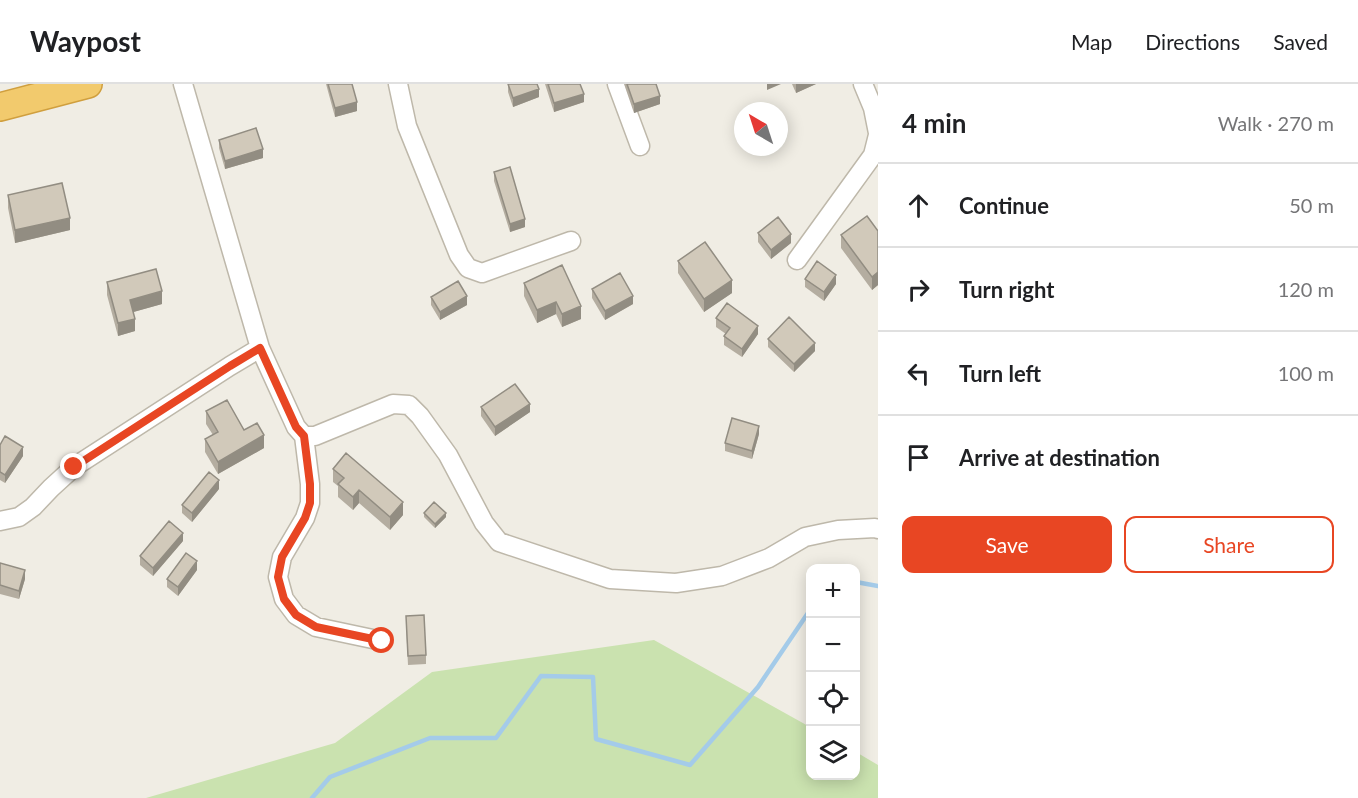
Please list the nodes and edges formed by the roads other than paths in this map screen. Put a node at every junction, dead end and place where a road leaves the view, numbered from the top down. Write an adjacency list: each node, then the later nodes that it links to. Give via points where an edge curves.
1 (88, 84): 6 (highway)
2 (183, 84): 11 (street)
3 (398, 84): 9 (street, via 407,126 459,255 468,268 482,273)
4 (617, 84): 8 (street)
5 (863, 84): 7 (street)
6 (0, 107)
7 (878, 134): 10 (street, via 873,155)
8 (640, 146)
9 (572, 241)
10 (797, 260)
11 (260, 348): 12 (street, via 296,427); 13 (street, via 74,467 19,517)
12 (304, 436): 14 (street, via 315,436 393,405 409,405 448,455 484,523 499,542 609,579 676,583 722,576 769,558 805,537 838,530); 15 (street, via 310,503 282,557 278,577 284,599 296,615 316,627)
13 (0, 521)
14 (878, 529)
15 (382, 641)

